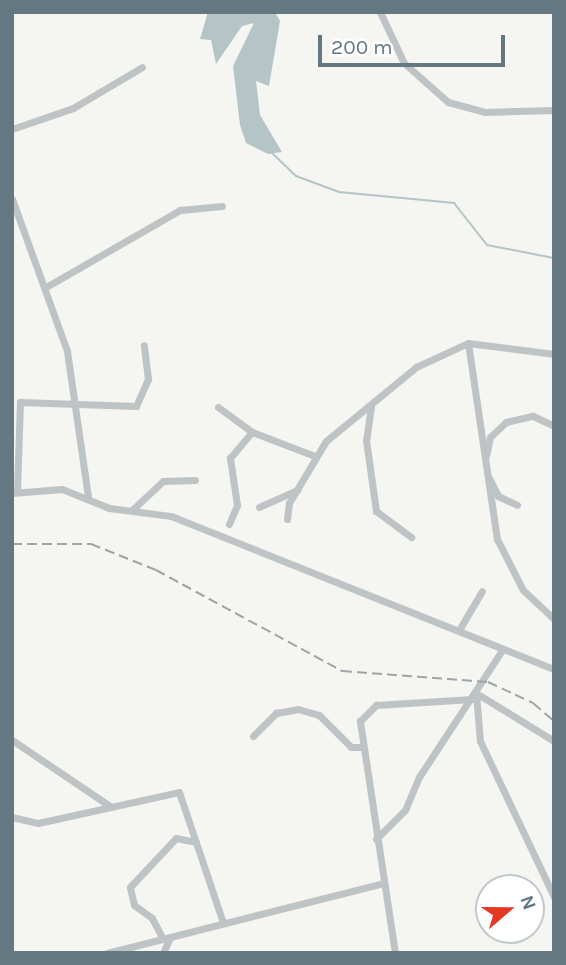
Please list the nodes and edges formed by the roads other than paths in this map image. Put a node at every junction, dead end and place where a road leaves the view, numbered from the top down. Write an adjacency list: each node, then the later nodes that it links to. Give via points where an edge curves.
1 (380, 12): 3 (street, via 404,63 448,102 485,112)
2 (142, 67): 4 (street, via 73,108)
3 (554, 110)
4 (12, 128)
5 (12, 199): 7 (street)
6 (222, 206): 7 (street, via 180,211)
7 (46, 287): 11 (street)
8 (468, 343): 10 (street); 12 (street, via 416,367); 28 (street, via 497,539 523,590)
9 (144, 345): 11 (street, via 149,370 140,403 122,409)
10 (554, 354)
11 (77, 400): 19 (street, via 20,402); 20 (street)
12 (370, 406): 16 (street); 26 (street, via 366,440 376,511)
13 (218, 407): 15 (street)
14 (554, 426): 21 (street, via 520,417 490,438 489,479 498,496)
15 (251, 432): 16 (street); 25 (street, via 230,458 237,505)
16 (315, 456): 18 (street)
17 (195, 480): 23 (street, via 163,481)
18 (297, 490): 22 (street); 24 (street)
19 (15, 493): 20 (street, via 62,489)
20 (88, 496): 23 (street, via 109,508)
21 (517, 505)
22 (258, 507)
23 (133, 509): 29 (street, via 171,516)
24 (287, 519)
25 (229, 524)
26 (411, 537)
27 (482, 591): 29 (street)
28 (554, 619)
29 (459, 630): 30 (street)
30 (502, 650): 31 (street); 32 (street)
31 (554, 669)
32 (475, 695): 35 (street); 36 (street, via 367,709 360,721); 39 (street, via 419,777 405,810); 42 (street, via 480,741)
33 (253, 736): 36 (street, via 276,713 298,709 319,715 352,747)
34 (12, 740): 37 (street)
35 (554, 741)
36 (362, 747): 39 (street)
37 (110, 806): 38 (street, via 38,823); 40 (street, via 180,792)
38 (12, 817)
39 (376, 839): 41 (street)
40 (196, 842): 43 (street); 44 (street, via 176,838 130,887 134,905 152,918)
41 (384, 883): 43 (street); 47 (street)
42 (554, 897)
43 (222, 920): 44 (street)
44 (166, 938): 45 (street); 46 (street)
45 (107, 953)
46 (163, 953)
47 (395, 953)

